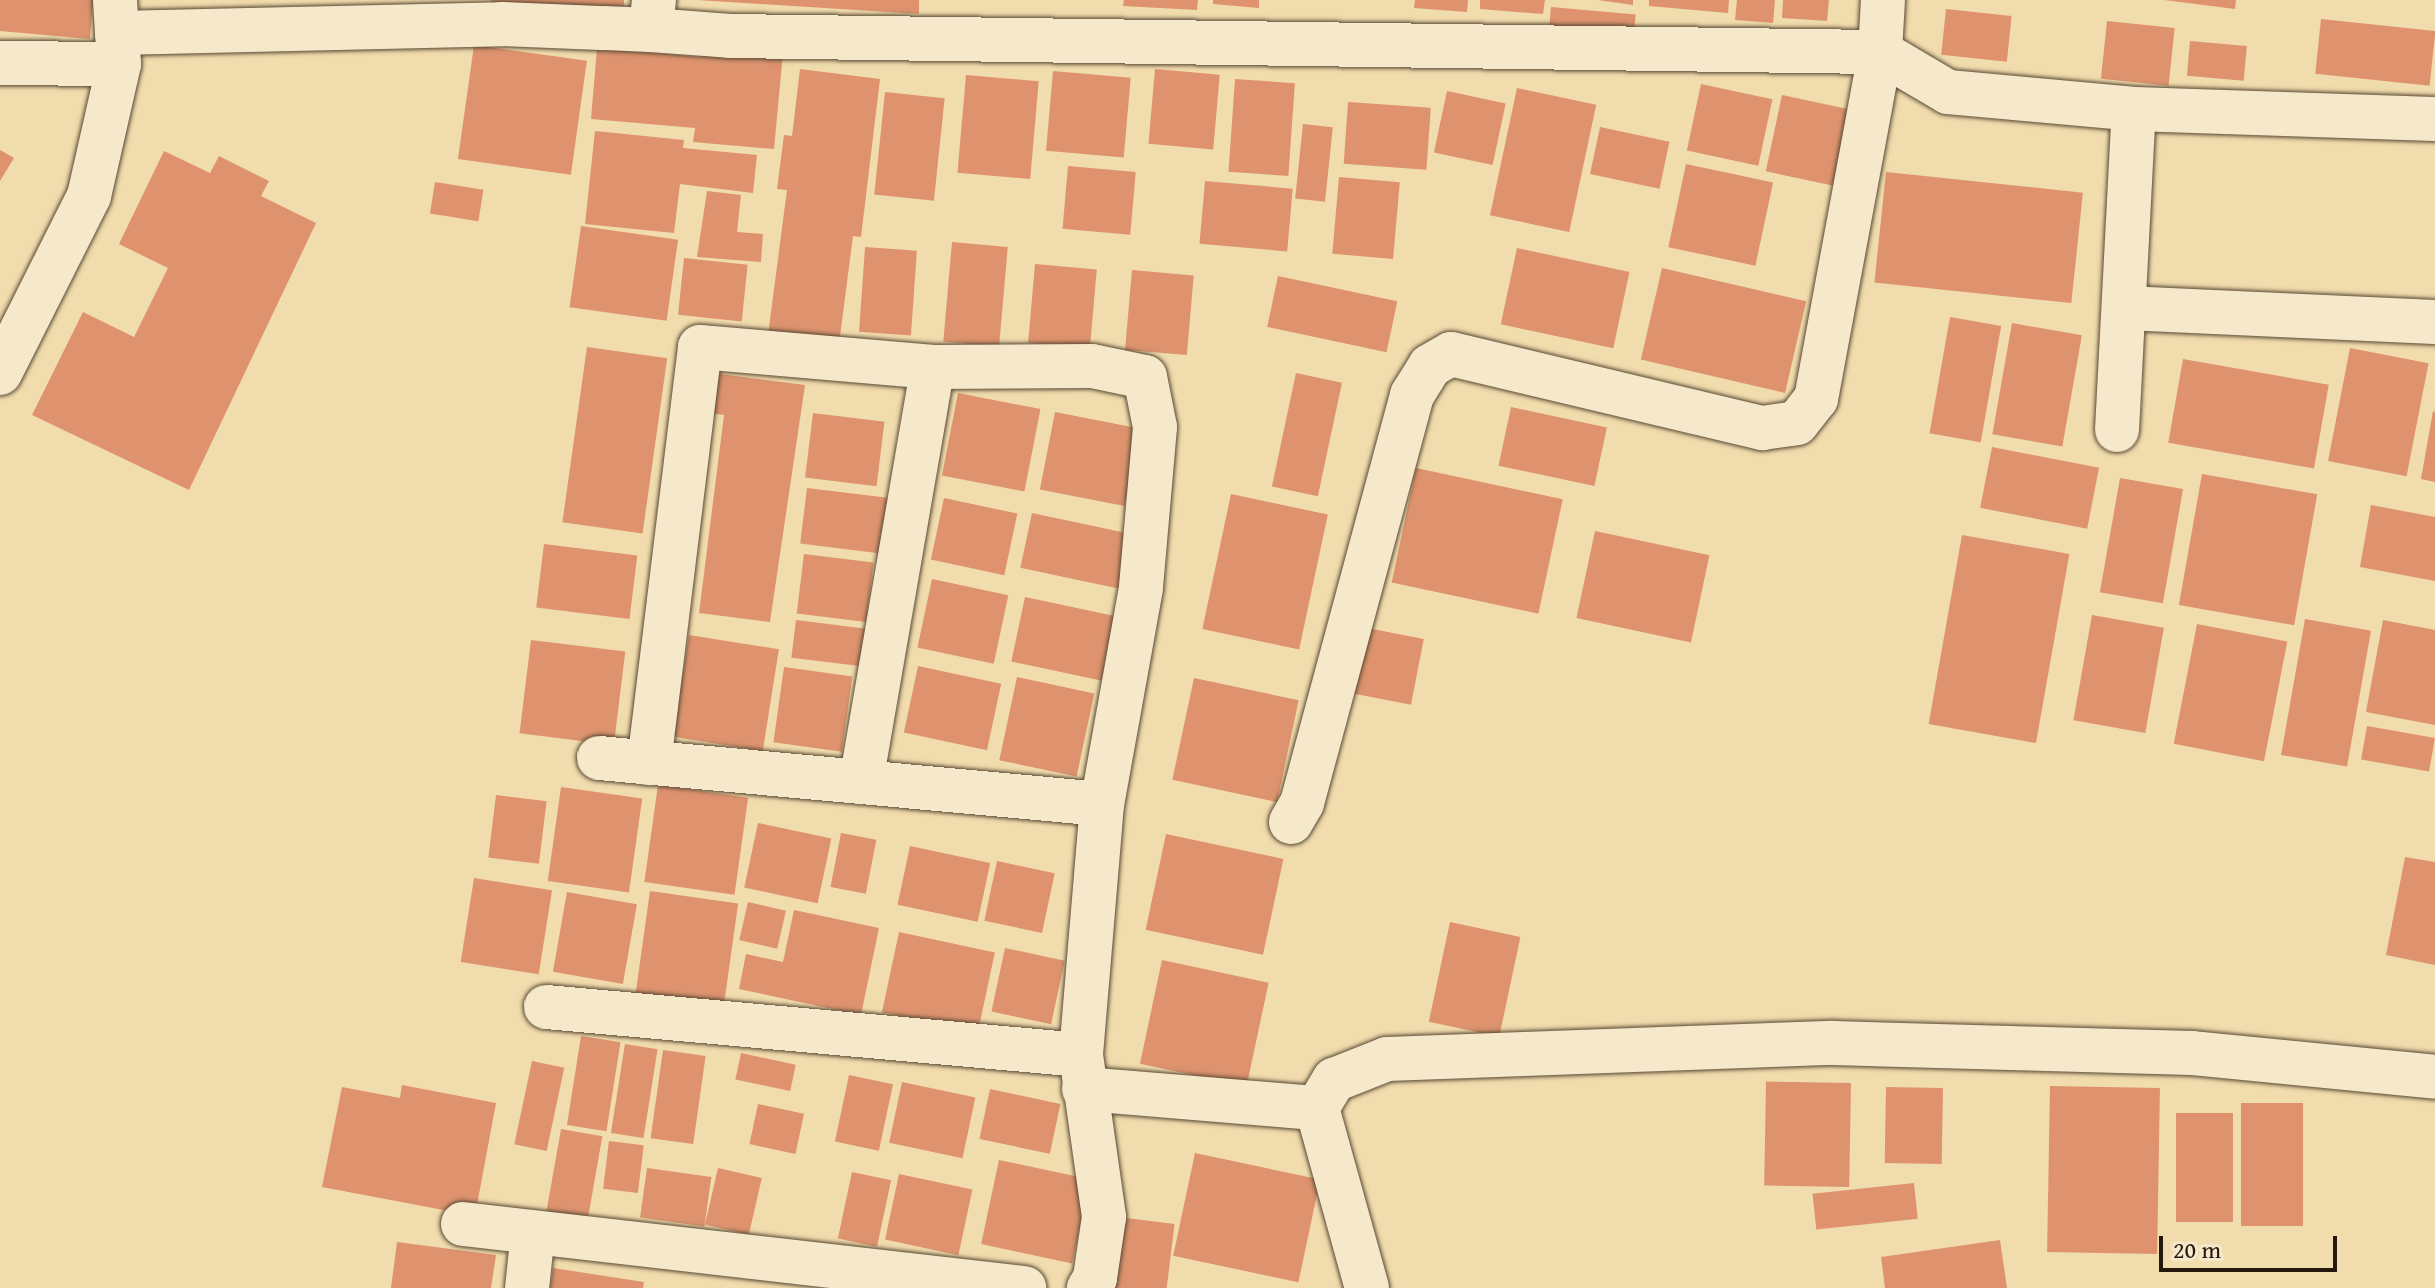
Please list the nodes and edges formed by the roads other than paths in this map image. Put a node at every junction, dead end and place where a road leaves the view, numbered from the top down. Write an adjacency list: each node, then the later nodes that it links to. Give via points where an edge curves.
1 (1883, 0): 4 (street)
2 (653, 15): 3 (street, via 502,24); 4 (street, via 730,36)
3 (117, 32): 5 (street); 11 (street, via 89,196)
4 (1880, 52): 6 (street, via 1948,92); 17 (street, via 1816,399 1797,423 1762,428 1451,354 1430,366 1412,395 1302,803)
5 (0, 63)
6 (2134, 109): 7 (street); 8 (street)
7 (2435, 119)
8 (2125, 308): 9 (street); 12 (street)
9 (2435, 322)
10 (933, 367): 14 (street, via 700,347); 15 (street); 16 (street, via 1092,366 1145,377 1155,427 1141,588)
11 (0, 373)
12 (2117, 430)
13 (599, 758): 14 (street)
14 (649, 763): 15 (street)
15 (861, 782): 16 (street)
16 (1102, 804): 19 (street)
17 (1291, 822)
18 (546, 1007): 19 (street)
19 (1082, 1072): 21 (street); 27 (street, via 1104,1217)
20 (2435, 1077): 21 (street, via 2192,1053 1833,1043 1387,1059 1334,1080)
21 (1317, 1108): 28 (street)
22 (463, 1224): 23 (street)
23 (533, 1232): 24 (street); 26 (street)
24 (774, 1273): 25 (street)
25 (1017, 1287)
26 (527, 1288)
27 (1089, 1288)
28 (1367, 1288)

